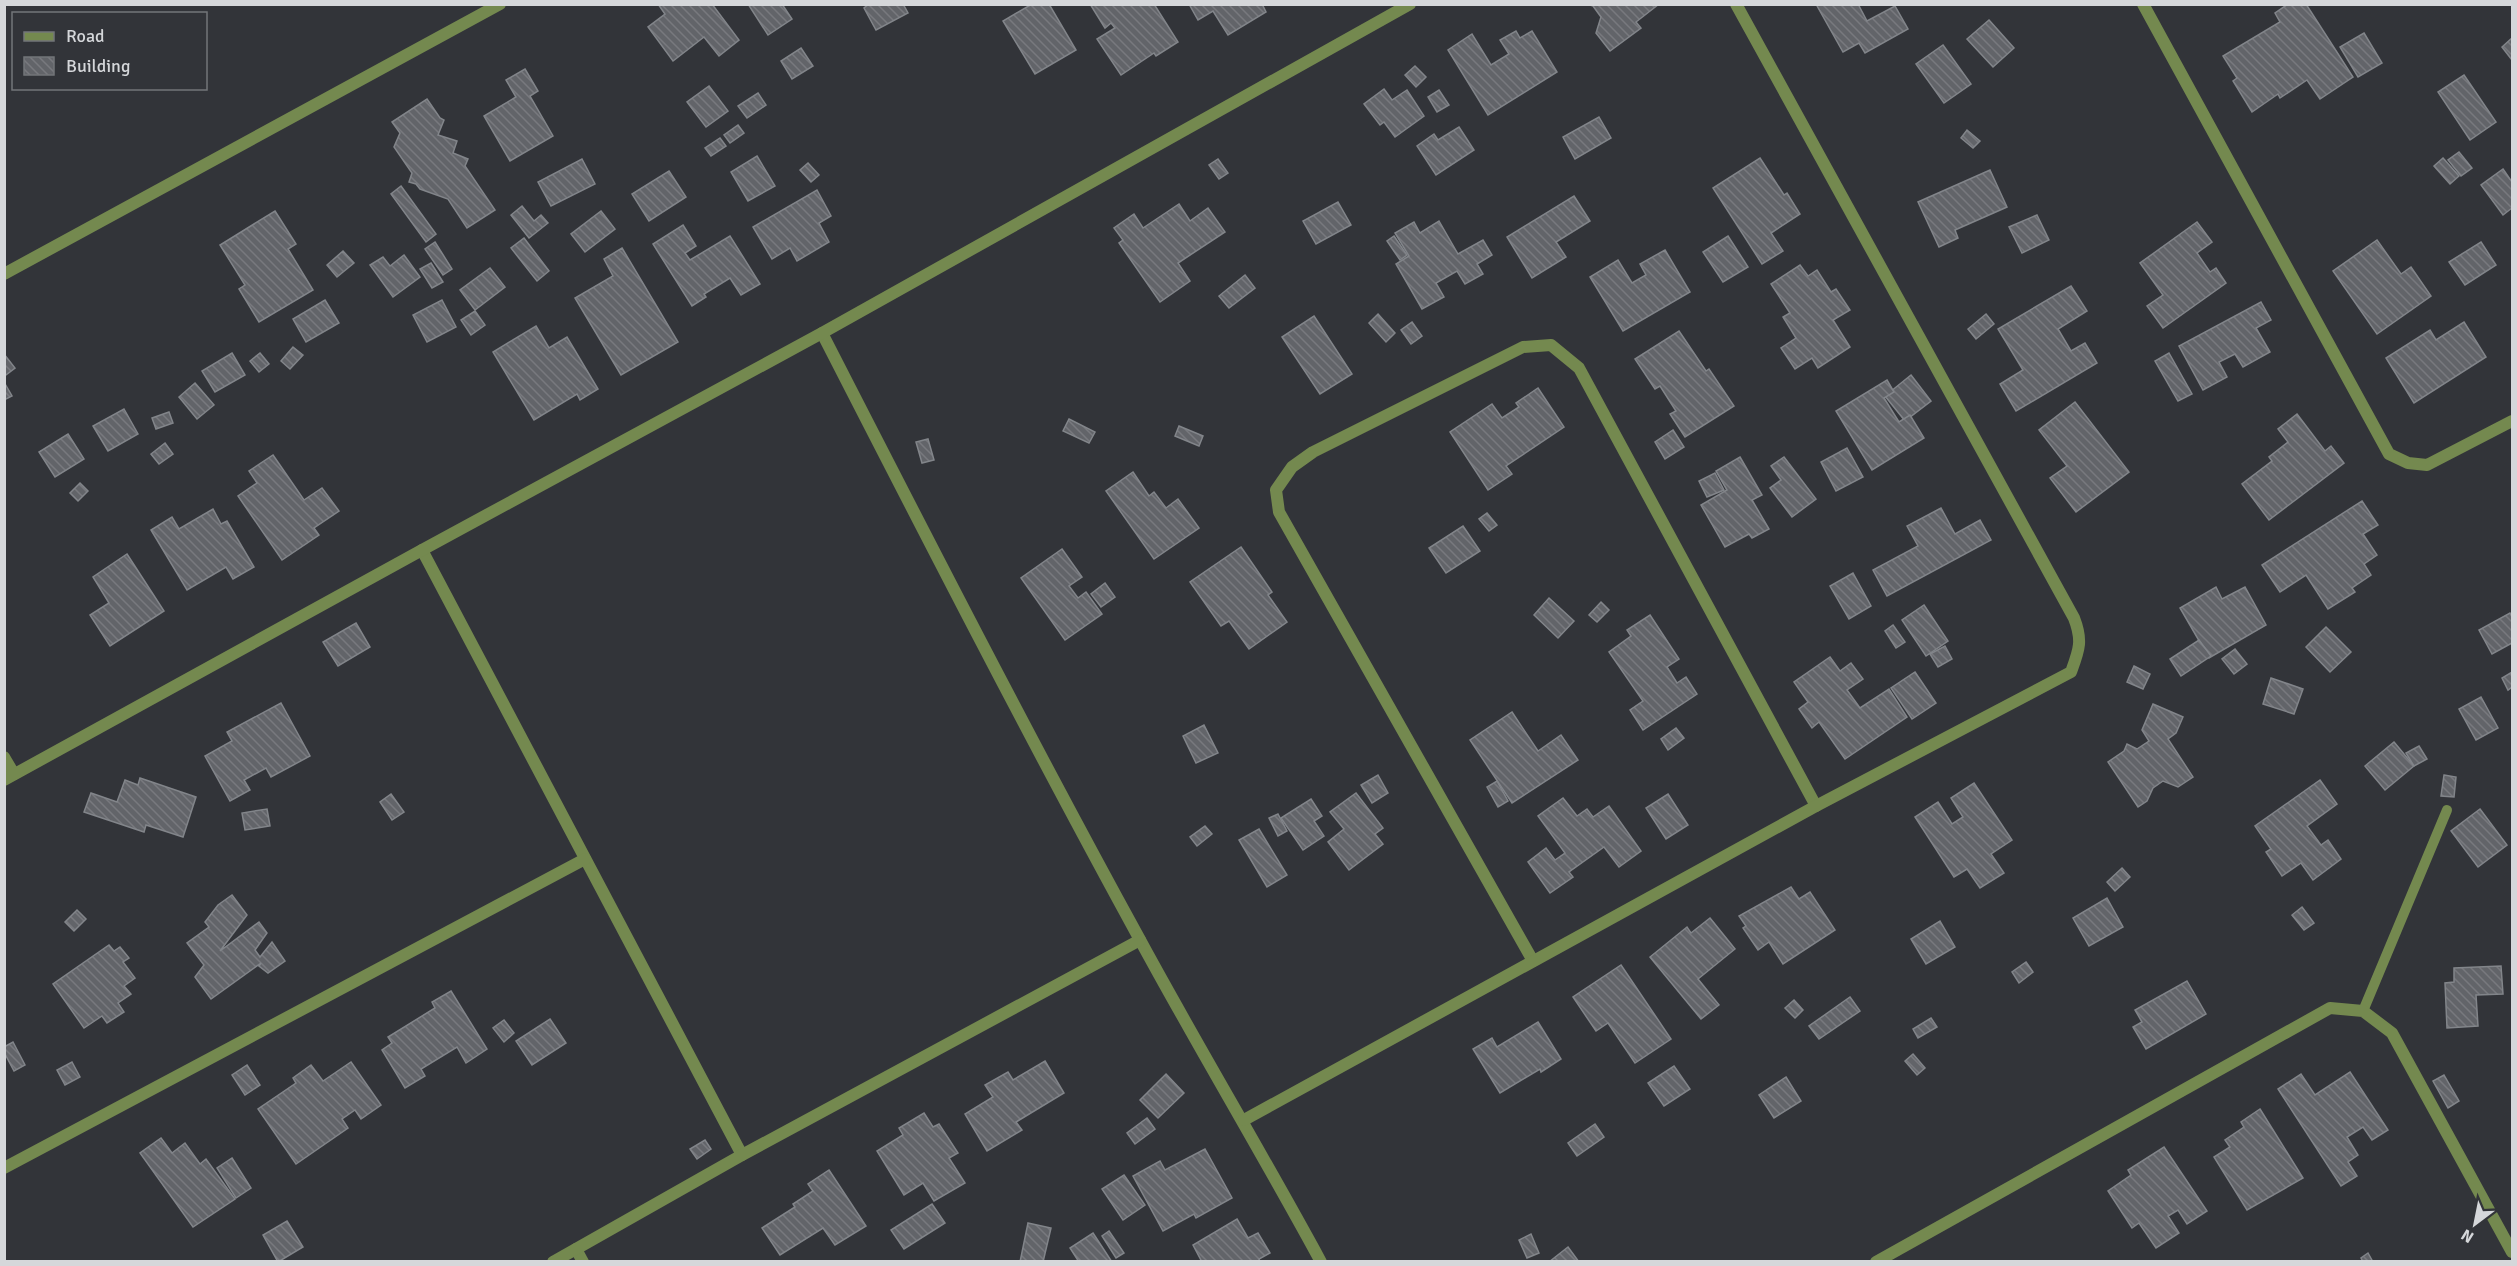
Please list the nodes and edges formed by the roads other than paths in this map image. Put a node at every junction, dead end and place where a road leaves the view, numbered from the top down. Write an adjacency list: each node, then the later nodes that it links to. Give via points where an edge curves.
1 (500, 4): 5 (street)
2 (1410, 4): 6 (street)
3 (1736, 4): 11 (street, via 2080,634 2071,672)
4 (2143, 4): 7 (street, via 2389,454 2408,463 2427,465)
5 (4, 274)
6 (822, 333): 8 (street); 14 (street)
7 (2512, 420)
8 (422, 550): 10 (street); 13 (street)
9 (4, 757): 10 (street)
10 (9, 777)
11 (1816, 807): 15 (street); 15 (street, via 1580,368 1551,345 1523,347 1313,452 1292,467 1276,490 1279,512)
12 (2447, 810): 16 (lane)
13 (585, 859): 18 (street); 19 (street)
14 (1140, 940): 17 (street); 18 (street)
15 (1533, 961): 17 (street)
16 (2363, 1011): 21 (street, via 2392,1033); 25 (street, via 2330,1008)
17 (1244, 1120): 24 (street)
18 (742, 1155): 20 (street)
19 (4, 1168)
20 (576, 1249): 22 (street); 23 (street)
21 (2512, 1252)
22 (553, 1262)
23 (583, 1262)
24 (1321, 1262)
25 (1876, 1262)

